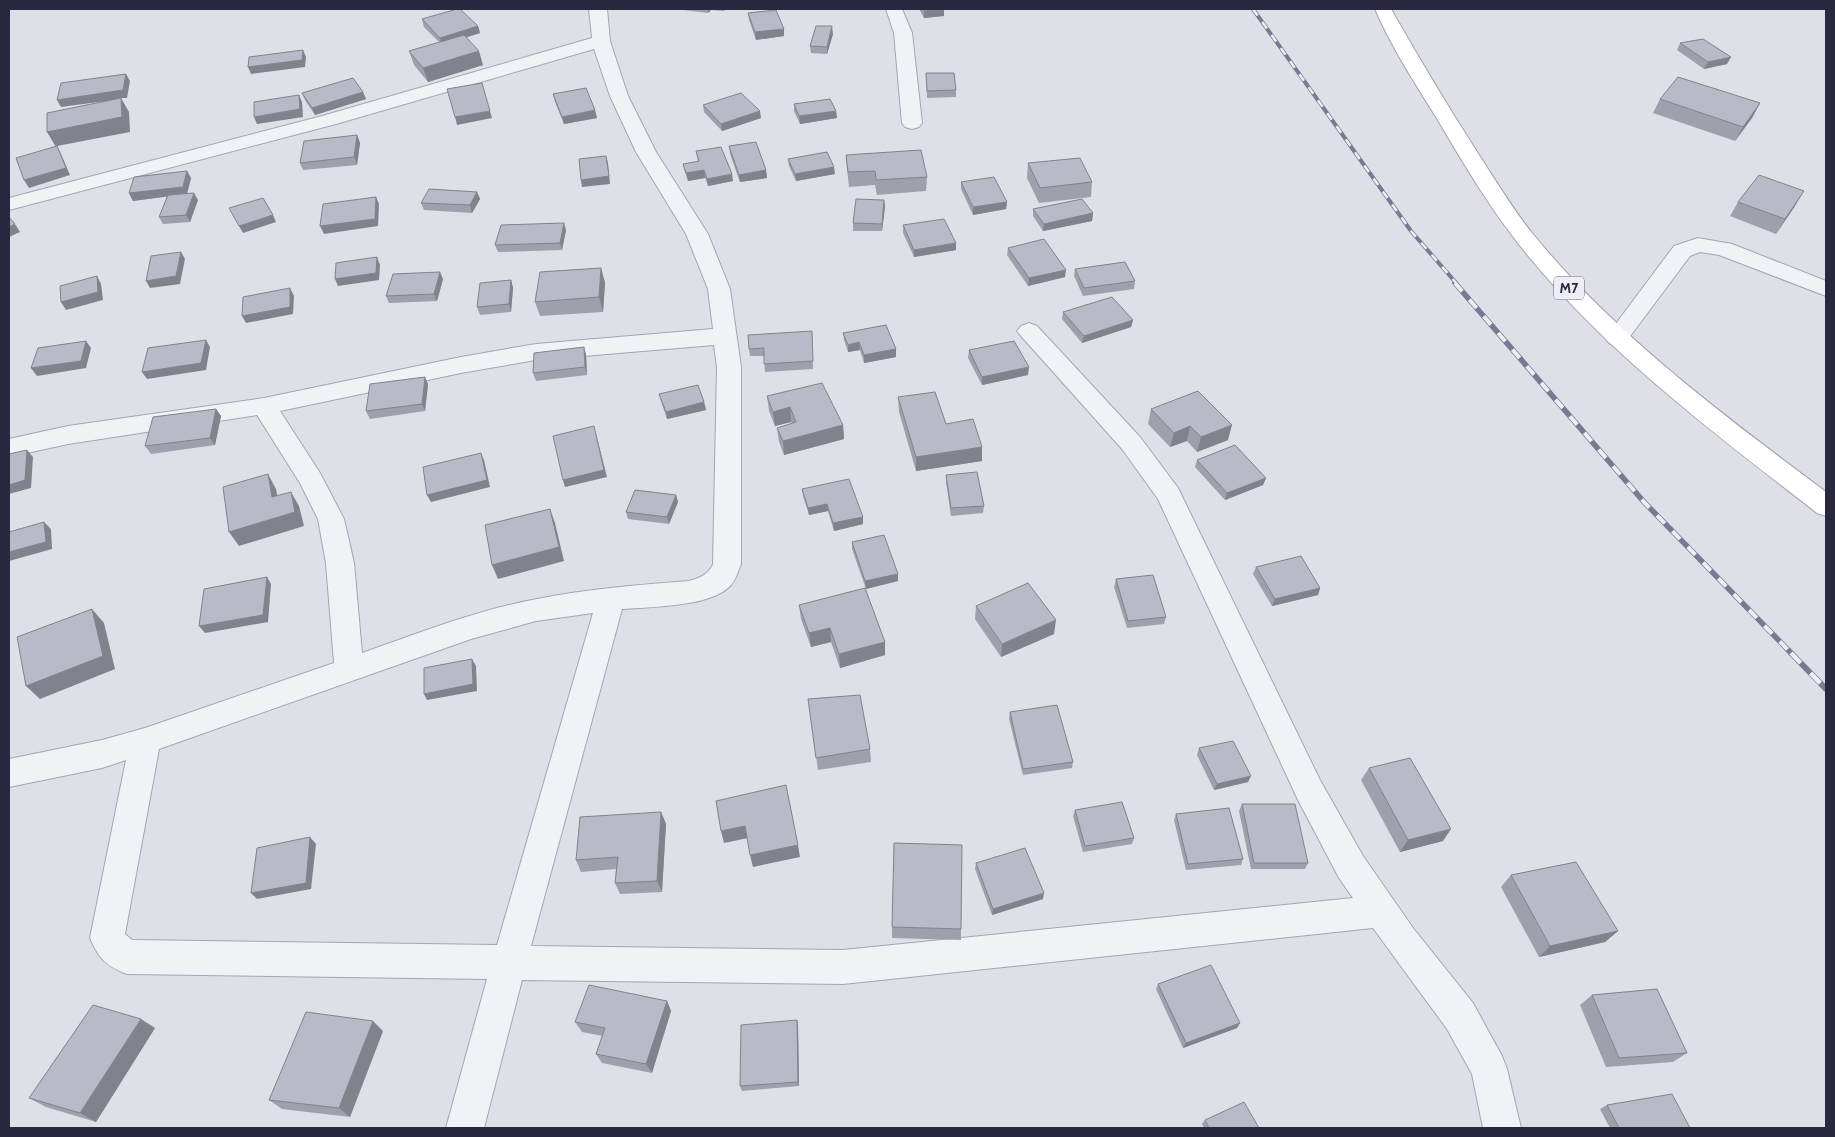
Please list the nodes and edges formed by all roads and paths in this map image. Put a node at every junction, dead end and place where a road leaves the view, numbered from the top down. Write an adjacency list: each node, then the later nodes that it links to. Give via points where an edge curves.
1 (598, 9): 4 (street)
2 (894, 9): 5 (street, via 904,33)
3 (1383, 9): 10 (main road, M7, via 1411,62 1492,193 1533,249)
4 (602, 41): 6 (street, via 329,120); 9 (street, via 620,96 646,152 697,234 719,289)
5 (912, 123)
6 (9, 204)
7 (1826, 289): 10 (street, via 1724,249 1698,245 1682,251)
8 (1029, 331): 18 (street, via 1131,443 1169,495 1309,790 1351,867)
9 (726, 336): 11 (street, via 536,352); 14 (street, via 729,367 727,564 721,578 705,588 689,592)
10 (1617, 338): 13 (main road, M7, via 1717,422)
11 (264, 406): 12 (street, via 68,435); 15 (street, via 311,480 331,519 340,563)
12 (9, 448)
13 (1826, 506)
14 (611, 598): 15 (street, via 536,610 469,628); 19 (street)
15 (350, 669): 16 (street)
16 (145, 741): 17 (street, via 102,754); 19 (street, via 107,938 127,957)
17 (9, 772)
18 (1382, 911): 19 (street, via 843,967); 21 (street, via 1460,1016 1489,1069)
19 (509, 963): 20 (street)
20 (465, 1128)
21 (1502, 1128)

